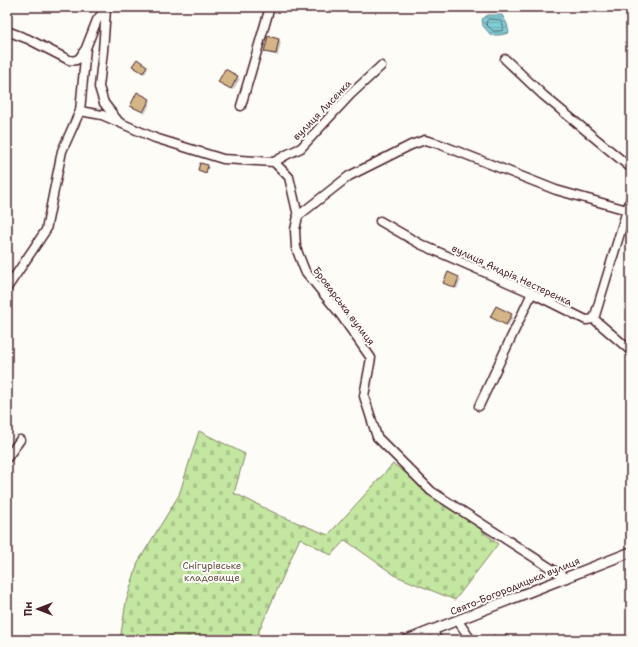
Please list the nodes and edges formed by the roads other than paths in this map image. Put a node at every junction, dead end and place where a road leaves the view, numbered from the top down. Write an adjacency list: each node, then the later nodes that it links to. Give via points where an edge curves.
1 (270, 7): 7 (street)
2 (106, 8): 4 (street, via 97,20); 9 (street, via 99,87 104,103)
3 (7, 31): 4 (street, via 69,60 79,59)
4 (86, 48): 8 (street)
5 (505, 59): 11 (street, via 543,95)
6 (381, 66): 10 (street, вулиця Лисенка, via 301,148)
7 (240, 106)
8 (80, 111): 9 (street, via 102,114); 16 (street, via 62,151 46,230)
9 (118, 122): 10 (street, via 155,138 223,159)
10 (274, 162): 14 (street, via 288,177)
11 (631, 168)
12 (631, 198): 13 (street)
13 (627, 210): 14 (street, via 556,190 425,140 349,176); 18 (street)
14 (298, 216): 24 (street, Броварська вулиця, via 295,230 296,248 305,271 371,358 364,396 377,437 431,491)
15 (380, 221): 17 (street, вулиця Андрія Нестеренка, via 420,244)
16 (7, 288)
17 (532, 293): 18 (street, вулиця Андрія Нестеренка, via 586,320); 20 (street)
18 (594, 319): 19 (street, вулиця Андрія Нестеренка)
19 (631, 351)
20 (479, 406)
21 (20, 440): 22 (street)
22 (7, 458)
23 (631, 552): 24 (street, Свято-Богородицька вулиця)
24 (566, 578): 25 (street, Свято-Богородицька вулиця)
25 (458, 621): 26 (street, Свято-Богородицька вулиця); 29 (street)
26 (433, 630): 27 (street, Свято-Богородицька вулиця); 28 (street)
27 (407, 640)
28 (437, 640)
29 (471, 640)

